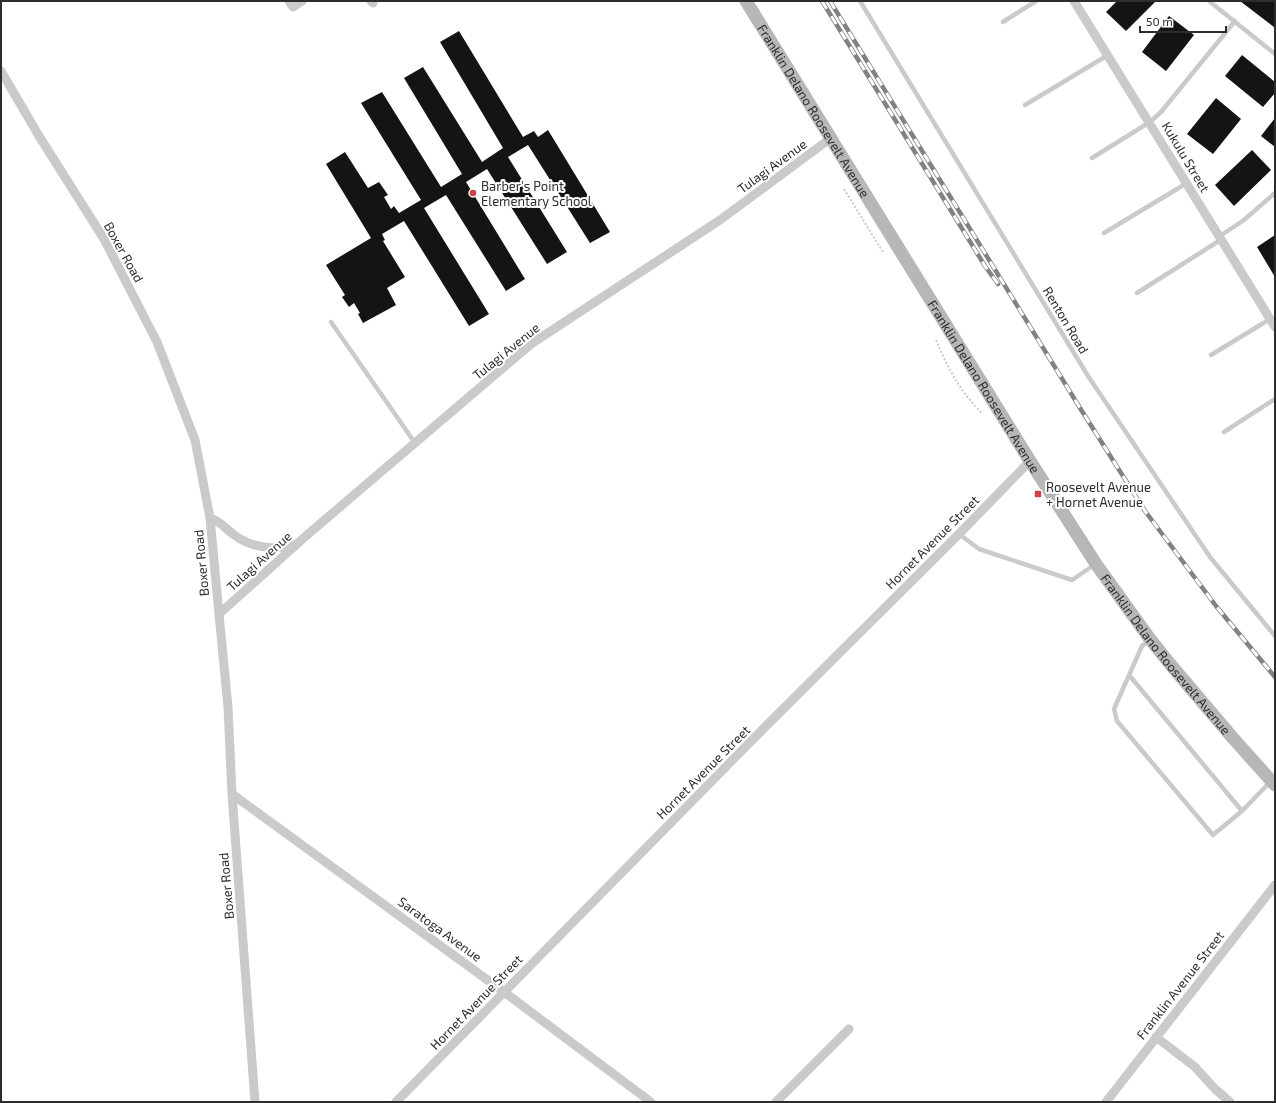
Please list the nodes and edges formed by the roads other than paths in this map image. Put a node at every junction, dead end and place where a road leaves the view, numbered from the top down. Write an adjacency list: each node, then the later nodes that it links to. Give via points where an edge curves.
1 (289, 1): 2 (street, via 293,7)
2 (302, 1)
3 (860, 1): 35 (lane, Renton Road, via 1088,376 1210,557)
4 (1036, 1): 9 (lane)
5 (1074, 1): 10 (street, Kukulu Street)
6 (1209, 1): 8 (lane)
7 (748, 3): 15 (main road, Franklin Delano Roosevelt Avenue)
8 (1235, 21): 11 (lane); 14 (lane)
9 (1003, 22)
10 (1108, 54): 13 (lane); 14 (street, Kukulu Street)
11 (1275, 54)
12 (1, 72): 30 (street, Boxer Road, via 104,238 157,342 196,440)
13 (1025, 105)
14 (1150, 122): 16 (lane); 17 (street, Kukulu Street)
15 (831, 138): 28 (street, Tulagi Avenue, via 720,220 531,344); 29 (main road, Franklin Delano Roosevelt Avenue)
16 (1092, 158)
17 (1186, 183): 19 (lane); 20 (street, Kukulu Street)
18 (1275, 193): 20 (lane)
19 (1104, 233)
20 (1221, 238): 21 (lane); 22 (street, Kukulu Street)
21 (1137, 293)
22 (1270, 319): 24 (street, Kukulu Street); 25 (lane)
23 (331, 322): 28 (lane)
24 (1275, 327)
25 (1211, 355)
26 (1275, 400): 27 (lane)
27 (1224, 432)
28 (415, 444): 32 (street, Tulagi Avenue)
29 (1030, 461): 31 (street, Hornet Avenue Street); 33 (main road, Franklin Delano Roosevelt Avenue)
30 (210, 518): 32 (street, via 220,521 234,535 251,544 270,548); 34 (street, Boxer Road)
31 (959, 534): 33 (lane, via 979,549 1072,580); 42 (street, Hornet Avenue Street)
32 (299, 543): 34 (street, Tulagi Avenue)
33 (1096, 564): 36 (main road, Franklin Delano Roosevelt Avenue)
34 (219, 614): 39 (street, Boxer Road, via 228,707)
35 (1275, 636)
36 (1150, 639): 37 (lane, via 1142,646); 38 (main road, Franklin Delano Roosevelt Avenue)
37 (1129, 675): 40 (lane); 40 (lane, via 1114,709 1117,721 1213,835)
38 (1273, 783): 40 (lane)
39 (232, 794): 42 (street, Saratoga Avenue); 45 (street, Boxer Road)
40 (1242, 811)
41 (1275, 885): 44 (street, Franklin Avenue Street)
42 (504, 992): 46 (street, Hornet Avenue Street); 47 (street, Saratoga Avenue)
43 (849, 1029): 48 (street)
44 (1156, 1037): 49 (street, Franklin Avenue Street); 50 (street, via 1195,1067)
45 (255, 1102)
46 (396, 1102)
47 (651, 1102)
48 (776, 1102)
49 (1106, 1102)
50 (1230, 1102)

